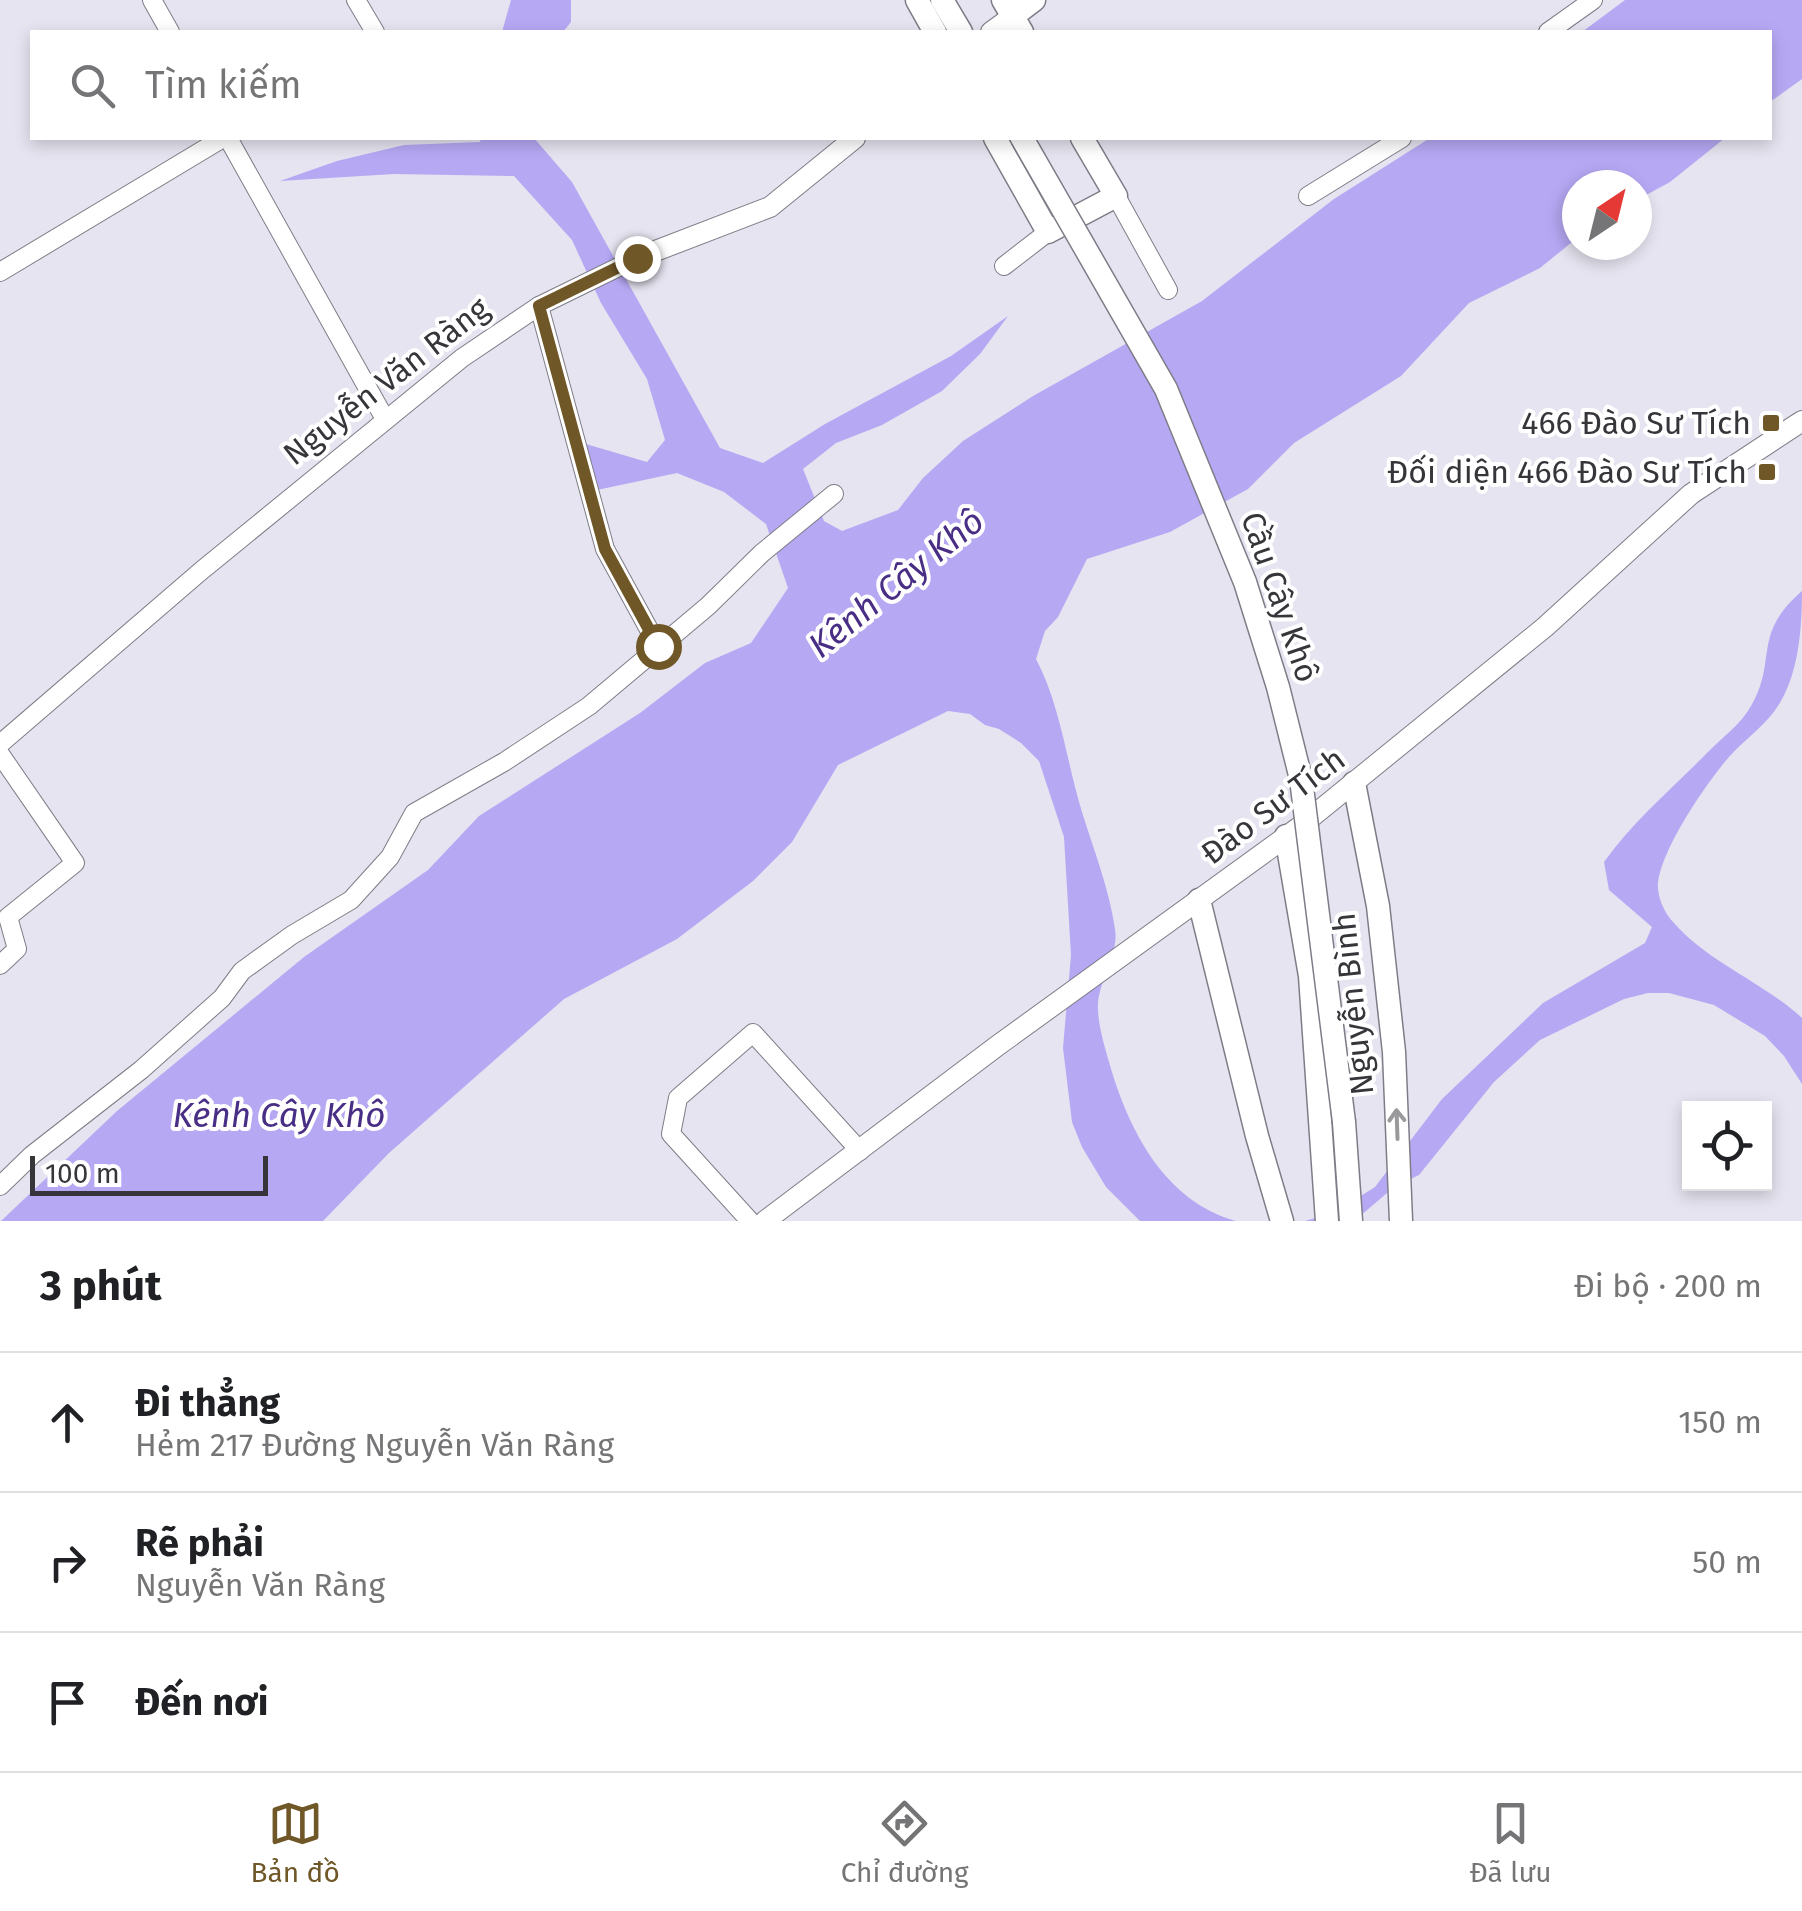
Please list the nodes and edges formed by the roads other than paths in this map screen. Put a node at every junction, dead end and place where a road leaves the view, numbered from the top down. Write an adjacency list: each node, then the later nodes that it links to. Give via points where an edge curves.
1 (356, 0): 9 (street)
2 (916, 0): 10 (main road)
3 (942, 0): 11 (main road)
4 (1034, 0): 7 (main road)
5 (1593, 0): 12 (street)
6 (161, 3): 8 (street)
7 (1013, 16)
8 (169, 30)
9 (374, 30)
10 (934, 30)
11 (959, 30)
12 (1551, 30)
13 (223, 140): 25 (street)
14 (227, 140): 28 (street)
15 (853, 140): 23 (street, Nguyễn Văn Ràng, via 770,207)
16 (996, 140): 22 (main road)
17 (1023, 140): 44 (main road, Cầu Cây Khô, bridge, via 1166,389 1245,582 1278,687 1301,779)
18 (1083, 140): 20 (main road)
19 (1399, 140): 21 (street)
20 (1116, 196): 22 (main road); 26 (street)
21 (1308, 196)
22 (1048, 232): 24 (street)
23 (637, 258): 27 (street, Nguyễn Văn Ràng)
24 (1004, 266)
25 (0, 272)
26 (1168, 290)
27 (539, 306): 28 (street, Nguyễn Văn Ràng); 31 (street, via 605,549)
28 (385, 419): 32 (street, Nguyễn Văn Ràng)
29 (1802, 420): 34 (street, Đào Sư Tích, via 1691,494 1545,627)
30 (834, 494): 31 (street)
31 (658, 646): 39 (street, via 589,706 414,812 390,856 350,900 242,971 182,1034)
32 (0, 744)
33 (0, 754): 37 (street, via 74,863 8,917 18,949)
34 (1354, 783): 35 (street, Đào Sư Tích); 45 (main road, Nguyễn Bình, one-way to 34, via 1394,1052 1378,906)
35 (1286, 836): 36 (street, Đào Sư Tích); 43 (main road, via 1310,976)
36 (1199, 900): 38 (street, Đào Sư Tích); 40 (main road)
37 (0, 965)
38 (860, 1151): 41 (street, via 753,1033 678,1098 671,1134); 42 (street, Đào Sư Tích)
39 (0, 1186)
40 (1282, 1220)
41 (750, 1221)
42 (765, 1221)
43 (1327, 1221)
44 (1351, 1221)
45 (1402, 1221)

